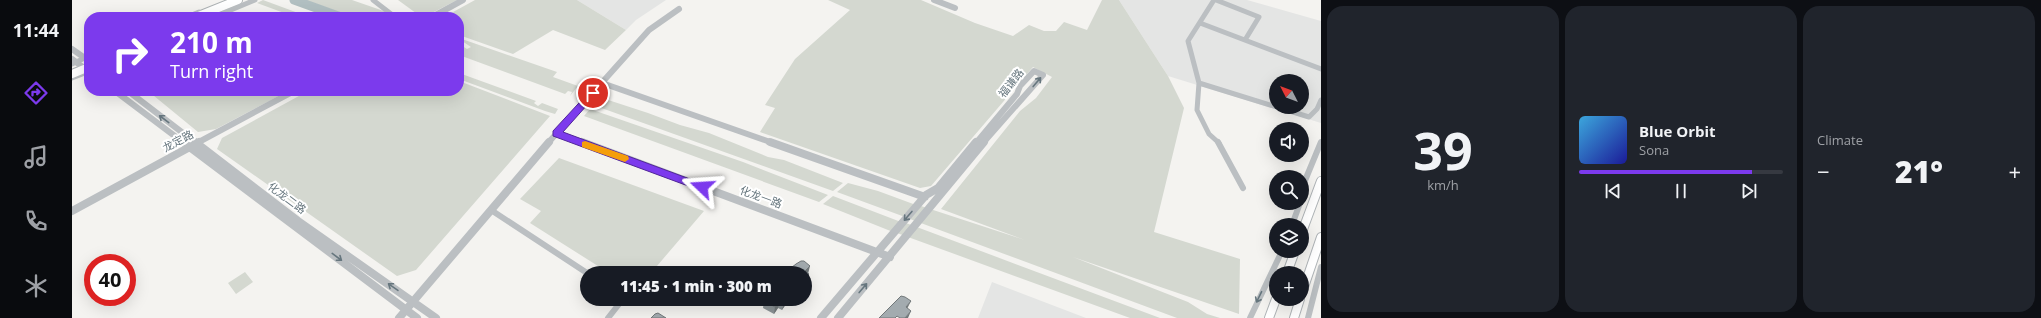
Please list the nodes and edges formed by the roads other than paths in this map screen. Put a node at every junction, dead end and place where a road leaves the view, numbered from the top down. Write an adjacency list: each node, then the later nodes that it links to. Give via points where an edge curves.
1 (229, 0): 11 (street)
2 (238, 0): 12 (main road)
3 (246, 0): 13 (main road)
4 (255, 0): 14 (street)
5 (373, 0): 15 (street)
6 (463, 0): 16 (street)
7 (934, 0): 8 (street, via 957,7)
8 (944, 0)
9 (1215, 0): 17 (street); 18 (street, via 1259,17)
10 (679, 9): 24 (street, via 649,30)
11 (199, 12)
12 (208, 12)
13 (218, 12)
14 (226, 12)
15 (389, 12)
16 (441, 12)
17 (1200, 22): 18 (street); 25 (street, via 1188,41)
18 (1245, 40): 21 (street)
19 (72, 49): 20 (street)
20 (83, 65): 22 (main road); 23 (street)
21 (1321, 69)
22 (72, 74)
23 (72, 78)
24 (602, 83): 30 (street); 36 (street)
25 (1199, 83): 29 (street, via 1309,117); 35 (street, via 1197,110 1209,134 1219,143)
26 (122, 96): 32 (street, 化龙二路)
27 (134, 96): 32 (street, 化龙二路, one-way to 27)
28 (285, 96): 32 (street, 龙定路)
29 (1321, 100)
30 (556, 134): 37 (street); 41 (street, 化龙一路)
31 (1321, 142): 33 (street)
32 (193, 146): 38 (street, 龙定路); 47 (street, 化龙二路, one-way to 32); 51 (street, 化龙二路, one-way to 51)
33 (1309, 171)
34 (1321, 181): 39 (main road)
35 (1242, 188)
36 (925, 197): 41 (street, 福谦路, one-way to 41); 42 (street, 福谦路, one-way to 36, via 952,179 1043,75 1034,71 938,188)
37 (491, 210): 45 (street); 47 (street)
38 (72, 211)
39 (1307, 218)
40 (1321, 237): 46 (main road)
41 (878, 252): 42 (street, 化龙一路); 56 (street, 福谦路)
42 (890, 257): 57 (street, 福谦路, one-way to 42)
43 (1279, 258): 58 (street, one-way to 58)
44 (1321, 267): 61 (street)
45 (580, 268)
46 (1309, 272)
47 (414, 302): 51 (street); 54 (street, 化龙二路)
48 (617, 306): 55 (street)
49 (1273, 306): 59 (main road)
50 (1298, 306): 60 (main road)
51 (407, 310): 52 (street); 53 (street, 化龙二路)
52 (399, 318)
53 (417, 318)
54 (436, 318)
55 (608, 318)
56 (821, 318)
57 (838, 318)
58 (1250, 318)
59 (1268, 318)
60 (1294, 318)
61 (1308, 318)

